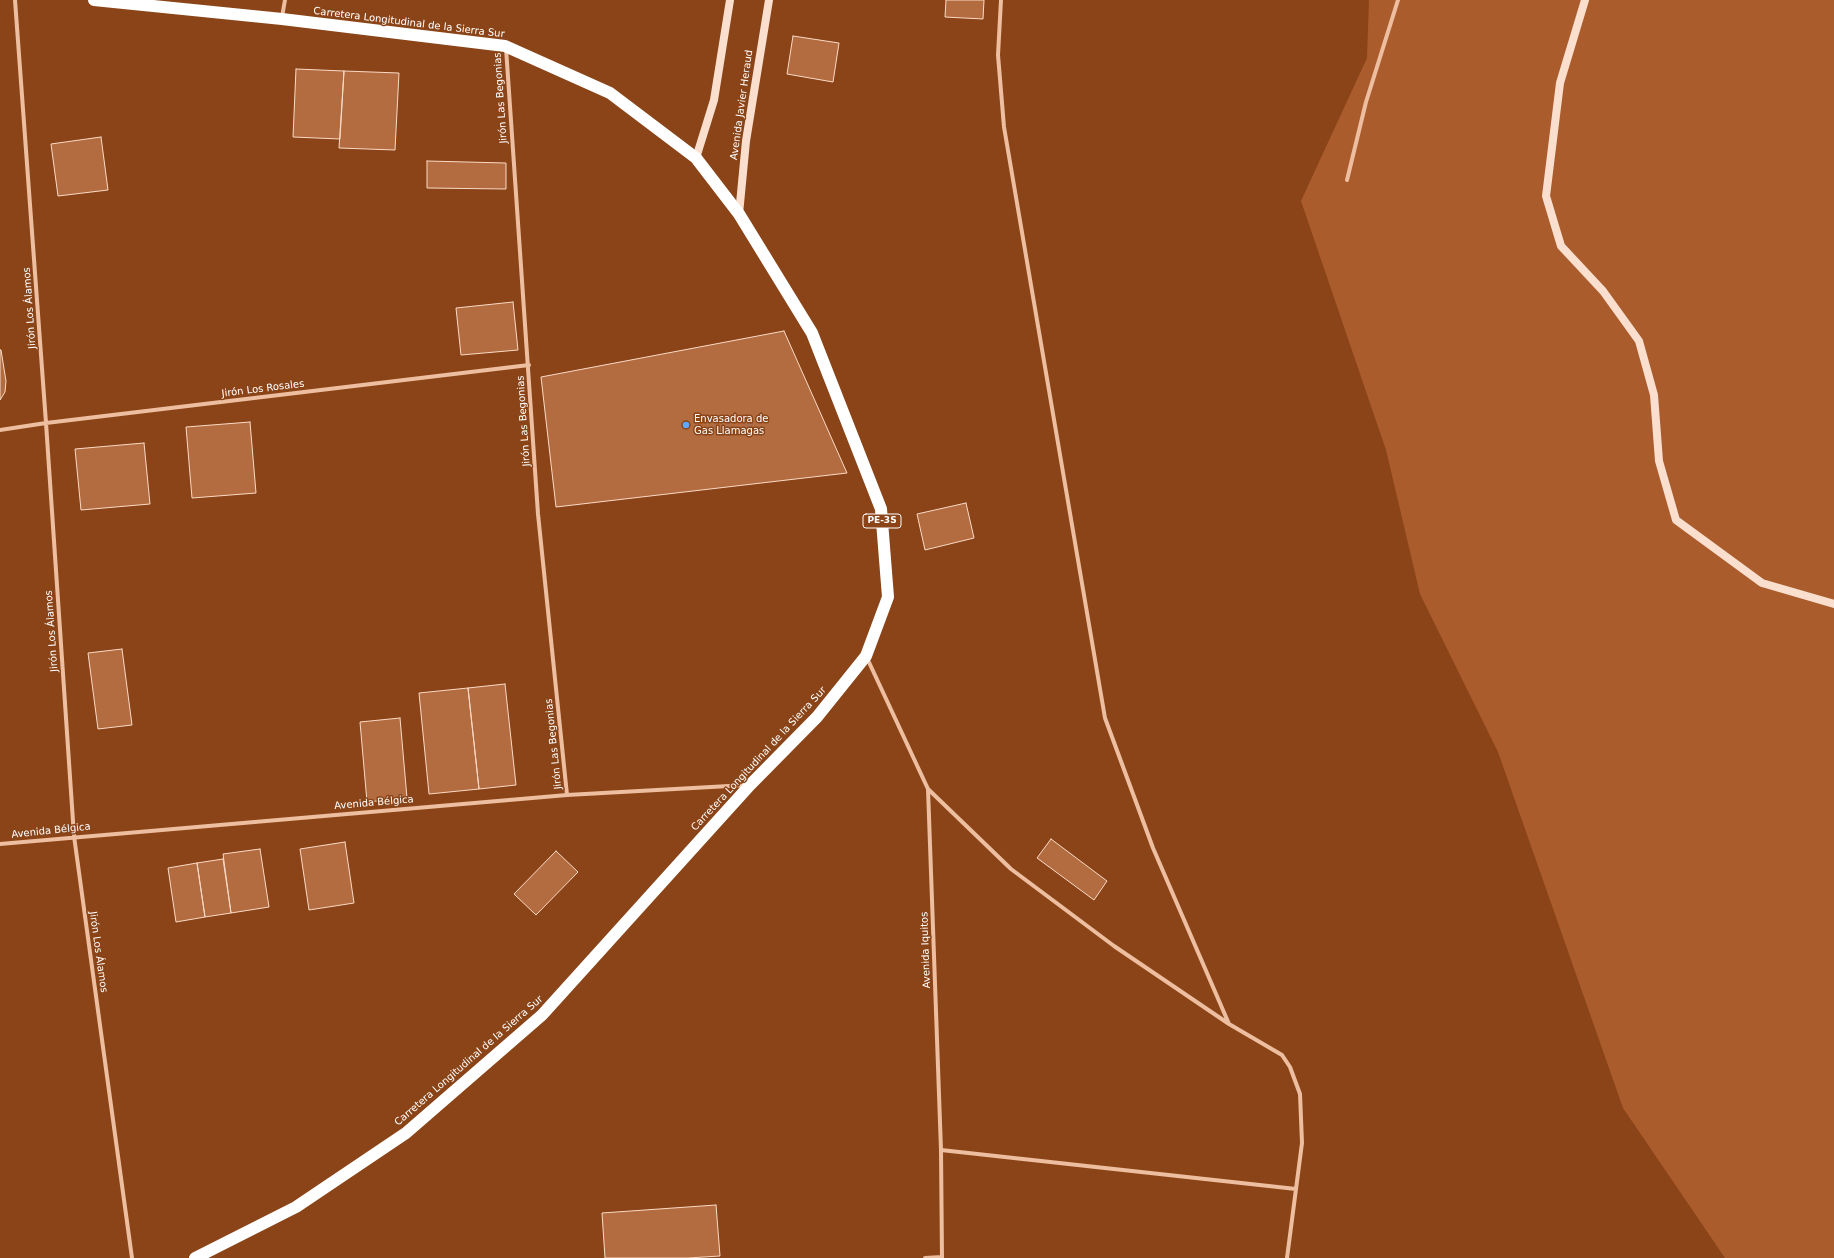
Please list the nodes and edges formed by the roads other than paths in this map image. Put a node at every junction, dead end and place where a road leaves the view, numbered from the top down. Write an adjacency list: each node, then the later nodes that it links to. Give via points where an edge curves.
1 (15, 0): 15 (street, Jirón Los Álamos)
2 (94, 0): 9 (highway, Carretera Longitudinal de la Sierra Sur / PE-3S)
3 (284, 0): 9 (street)
4 (730, 0): 11 (main road, via 714,100)
5 (769, 0): 13 (main road, Avenida Javier Heraud, via 746,141)
6 (1001, 0): 24 (street, via 998,55 1004,127 1106,718 1153,848)
7 (1398, 0): 12 (street, via 1366,102)
8 (1586, 0): 17 (main road, via 1560,83 1546,196 1561,246 1604,291 1640,340 1654,395 1659,461 1676,520 1762,583)
9 (282, 20): 10 (highway, Carretera Longitudinal de la Sierra Sur / PE-3S)
10 (505, 46): 11 (highway, Carretera Longitudinal de la Sierra Sur / PE-3S, via 610,93); 14 (street, Jirón Las Begonias)
11 (696, 158): 13 (highway, Carretera Longitudinal de la Sierra Sur / PE-3S)
12 (1347, 180)
13 (739, 214): 18 (highway, Carretera Longitudinal de la Sierra Sur / PE-3S, via 812,333 881,509 888,597)
14 (529, 365): 15 (street, Jirón Los Rosales); 21 (street, Jirón Las Begonias, via 538,514)
15 (46, 423): 16 (street, Jirón Los Rosales); 22 (street, Jirón Los Álamos)
16 (0, 430)
17 (1834, 604)
18 (866, 656): 19 (highway, Carretera Longitudinal de la Sierra Sur / PE-3S, via 817,717); 20 (street, Avenida Iquitos)
19 (750, 784): 21 (street, Avenida Bélgica); 29 (highway, Carretera Longitudinal de la Sierra Sur / PE-3S, via 542,1016 406,1133 296,1207)
20 (928, 789): 24 (street, via 1011,868 1114,946); 25 (street, Avenida Iquitos)
21 (567, 795): 22 (street, Avenida Bélgica)
22 (74, 836): 23 (street, Avenida Bélgica); 28 (street, Jirón Los Álamos)
23 (0, 844)
24 (1228, 1024): 26 (street, via 1282,1055 1290,1068 1300,1094 1302,1143)
25 (941, 1150): 26 (street); 27 (street, Avenida Iquitos)
26 (1296, 1189): 31 (street)
27 (942, 1257): 30 (street)
28 (132, 1258)
29 (196, 1258)
30 (925, 1258)
31 (1287, 1258)

